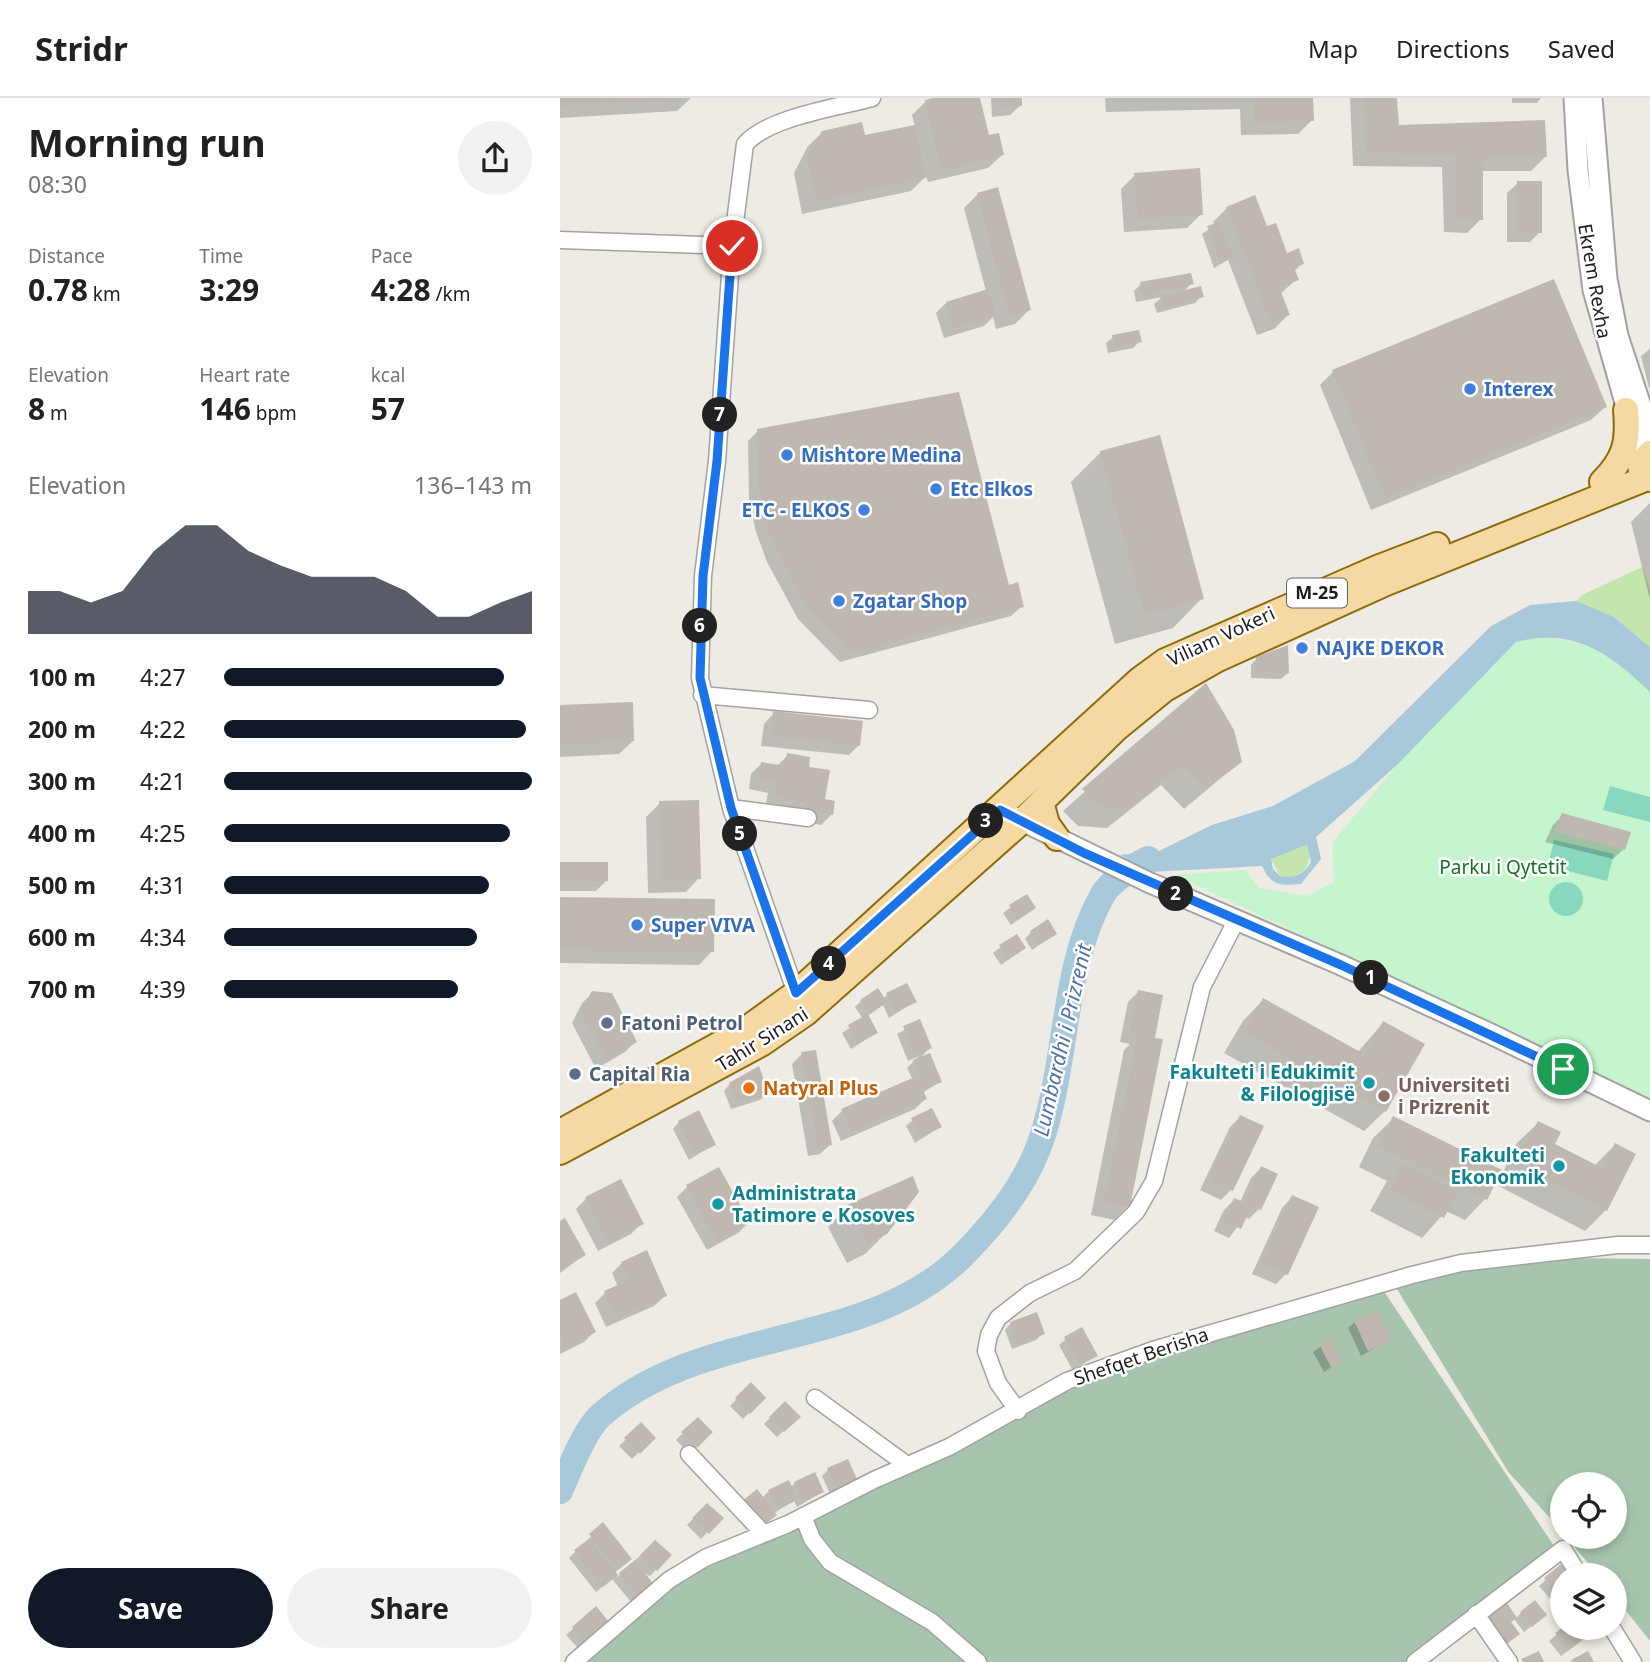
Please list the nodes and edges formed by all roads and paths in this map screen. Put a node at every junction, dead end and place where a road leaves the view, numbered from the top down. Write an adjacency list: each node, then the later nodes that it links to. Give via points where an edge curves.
1 (872, 98): 5 (street, via 755,133 745,144)
2 (1574, 98): 6 (street, Ekrem Rexha, via 1593,290)
3 (1592, 98): 7 (street, Ekrem Rexha, via 1607,279 1618,336)
4 (560, 240): 5 (street)
5 (732, 246): 10 (street, via 717,461 703,576)
6 (1626, 410): 8 (street, Ekrem Rexha); 9 (main road, via 1624,455)
7 (1650, 433)
8 (1646, 467): 9 (main road, Viliam Vokeri / M-25); 12 (main road, Viliam Vokeri / M-25, via 1199,669 1126,721)
9 (1602, 482): 13 (main road, Viliam Vokeri / M-25, via 1377,568 1186,649 1139,680)
10 (702, 695): 11 (street); 14 (street)
11 (869, 710)
12 (1065, 780): 13 (main road, Tahir Sinani / M-25)
13 (1036, 792): 15 (main road, Tahir Sinani / M-25); 17 (main road, Tahir Sinani / M-25); 18 (main road)
14 (731, 808): 16 (street); 20 (street)
15 (1000, 810): 17 (street); 20 (main road, Tahir Sinani / M-25)
16 (808, 818)
17 (1022, 821): 18 (street); 23 (main road, Tahir Sinani / M-25, via 806,1013 761,1044)
18 (1057, 838): 19 (street)
19 (1237, 919): 21 (street); 26 (street, via 1202,988 1154,1181 1136,1212 1075,1271 1030,1293 998,1318 989,1335 986,1351 998,1383)
20 (796, 993): 22 (main road, Tahir Sinani / M-25, via 745,1030)
21 (1650, 1111)
22 (560, 1132)
23 (560, 1152)
24 (1650, 1245): 26 (street, Shefqet Berisha, via 1461,1263 1412,1275 1153,1350 1067,1381)
25 (815, 1398): 28 (street)
26 (1018, 1411): 28 (street, Shefqet Berisha)
27 (689, 1454): 30 (street)
28 (907, 1465): 29 (street, Shefqet Berisha)
29 (803, 1516): 30 (street, Shefqet Berisha); 35 (street, via 811,1539 830,1562 932,1622)
30 (764, 1534): 34 (street, Shefqet Berisha, via 705,1558 669,1580)
31 (1572, 1563): 32 (street, via 1563,1549)
32 (1476, 1614): 36 (street); 37 (street)
33 (1619, 1640): 38 (street)
34 (574, 1662)
35 (978, 1662)
36 (1415, 1662)
37 (1509, 1662)
38 (1633, 1662)

